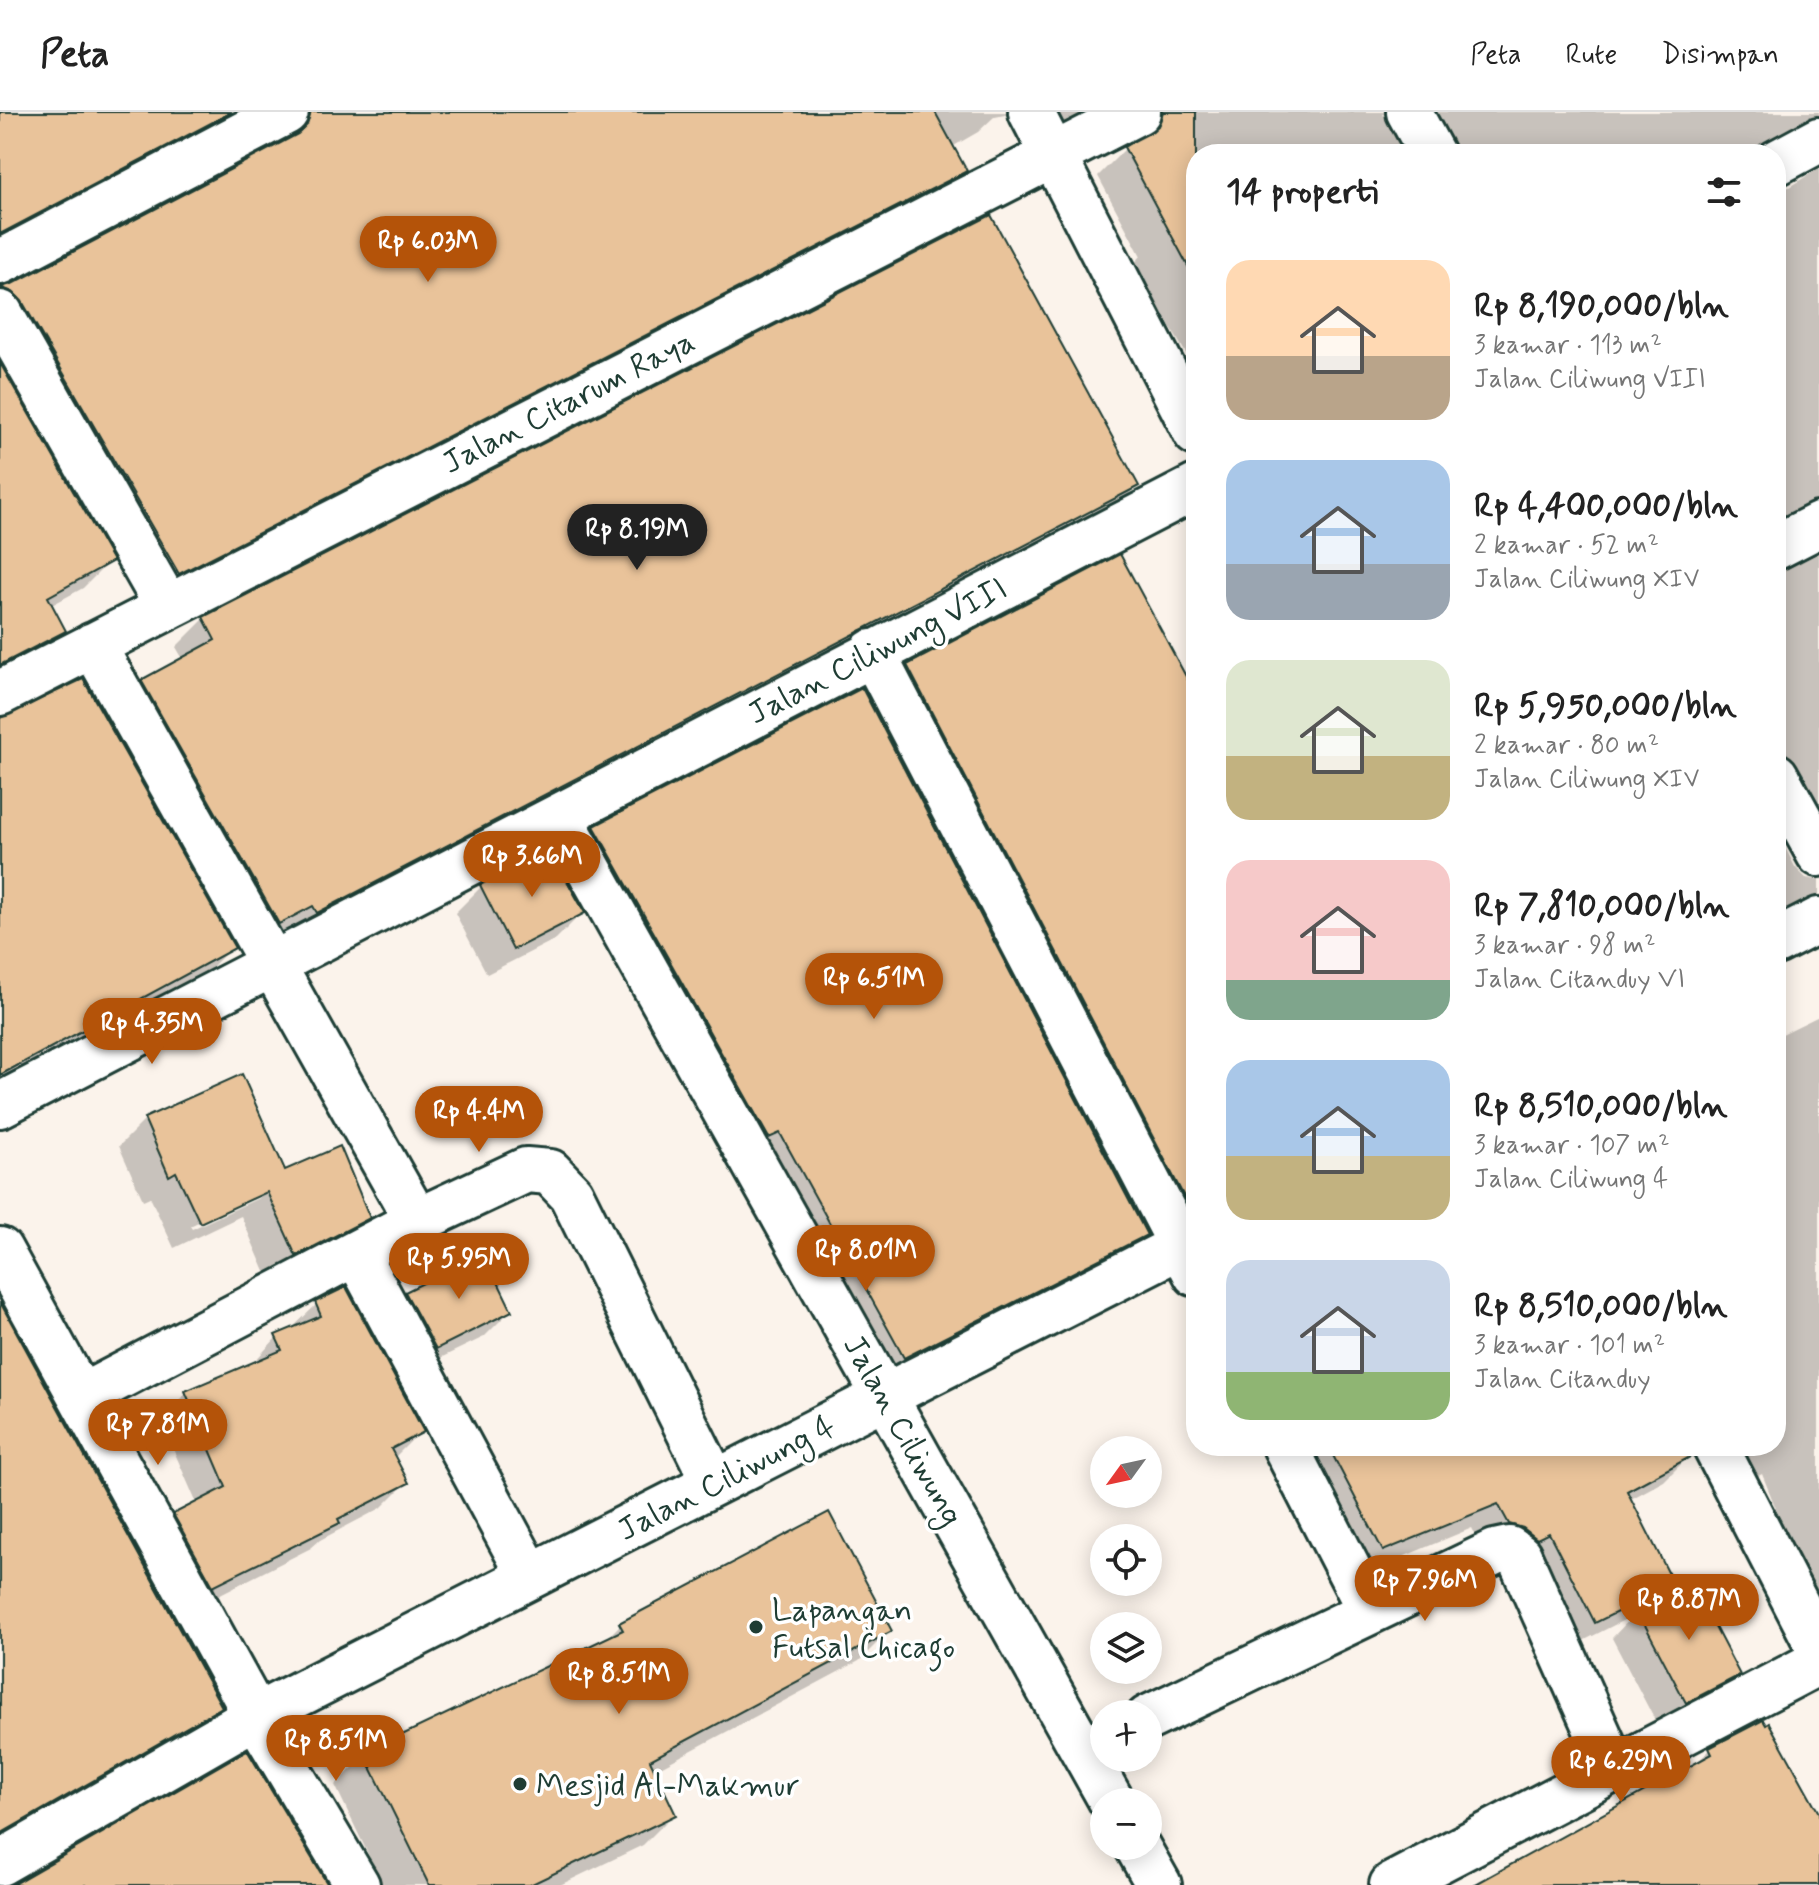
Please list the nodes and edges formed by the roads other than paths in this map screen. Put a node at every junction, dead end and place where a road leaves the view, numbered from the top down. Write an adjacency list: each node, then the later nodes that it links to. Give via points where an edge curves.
1 (286, 112): 9 (street)
2 (1031, 112): 7 (street)
3 (1138, 112): 7 (street, Jalan Citarum Raya)
4 (1409, 112): 6 (street)
5 (1819, 140): 8 (street)
6 (1427, 144)
7 (1052, 153): 11 (street); 15 (street, Jalan Citarum Raya)
8 (1786, 158)
9 (0, 262)
10 (0, 313): 15 (street)
11 (1186, 414)
12 (1186, 492): 17 (street, Jalan Ciliwung VIII)
13 (1819, 525): 14 (street)
14 (1786, 542)
15 (167, 606): 16 (street, Jalan Citarum Raya)
16 (93, 645): 18 (street, Jalan Citarum Raya); 24 (street)
17 (872, 652): 20 (street, Jalan Ciliwung VIII); 27 (street)
18 (0, 693)
19 (1786, 794): 21 (street)
20 (560, 817): 24 (street, Jalan Ciliwung VIII); 31 (street, Jalan Ciliwung)
21 (1819, 854)
22 (1819, 920): 23 (street)
23 (1786, 937)
24 (274, 966): 25 (street, Jalan Ciliwung VIII); 26 (street)
25 (0, 1105)
26 (417, 1221): 29 (street); 35 (street, via 526,1170 550,1172 571,1194)
27 (1186, 1244)
28 (0, 1250): 32 (street)
29 (356, 1253): 32 (street); 36 (street)
30 (1186, 1255): 31 (street, Jalan Ciliwung 4)
31 (885, 1396): 35 (street, Jalan Ciliwung 4); 42 (street, Jalan Ciliwung)
32 (81, 1397): 41 (street)
33 (1290, 1456): 37 (street)
34 (1720, 1456): 38 (street)
35 (714, 1482): 36 (street, Jalan Ciliwung 4)
36 (530, 1576): 41 (street, Jalan Ciliwung 4)
37 (1370, 1611): 40 (street); 43 (street, via 1509,1549 1519,1556)
38 (1819, 1648)
39 (1819, 1662): 43 (street)
40 (1162, 1711)
41 (256, 1716): 45 (street, Jalan Ciliwung 4); 46 (street)
42 (1090, 1739)
43 (1614, 1769): 48 (street)
44 (1145, 1860): 47 (street)
45 (0, 1863)
46 (357, 1885)
47 (1159, 1885)
48 (1392, 1885)

